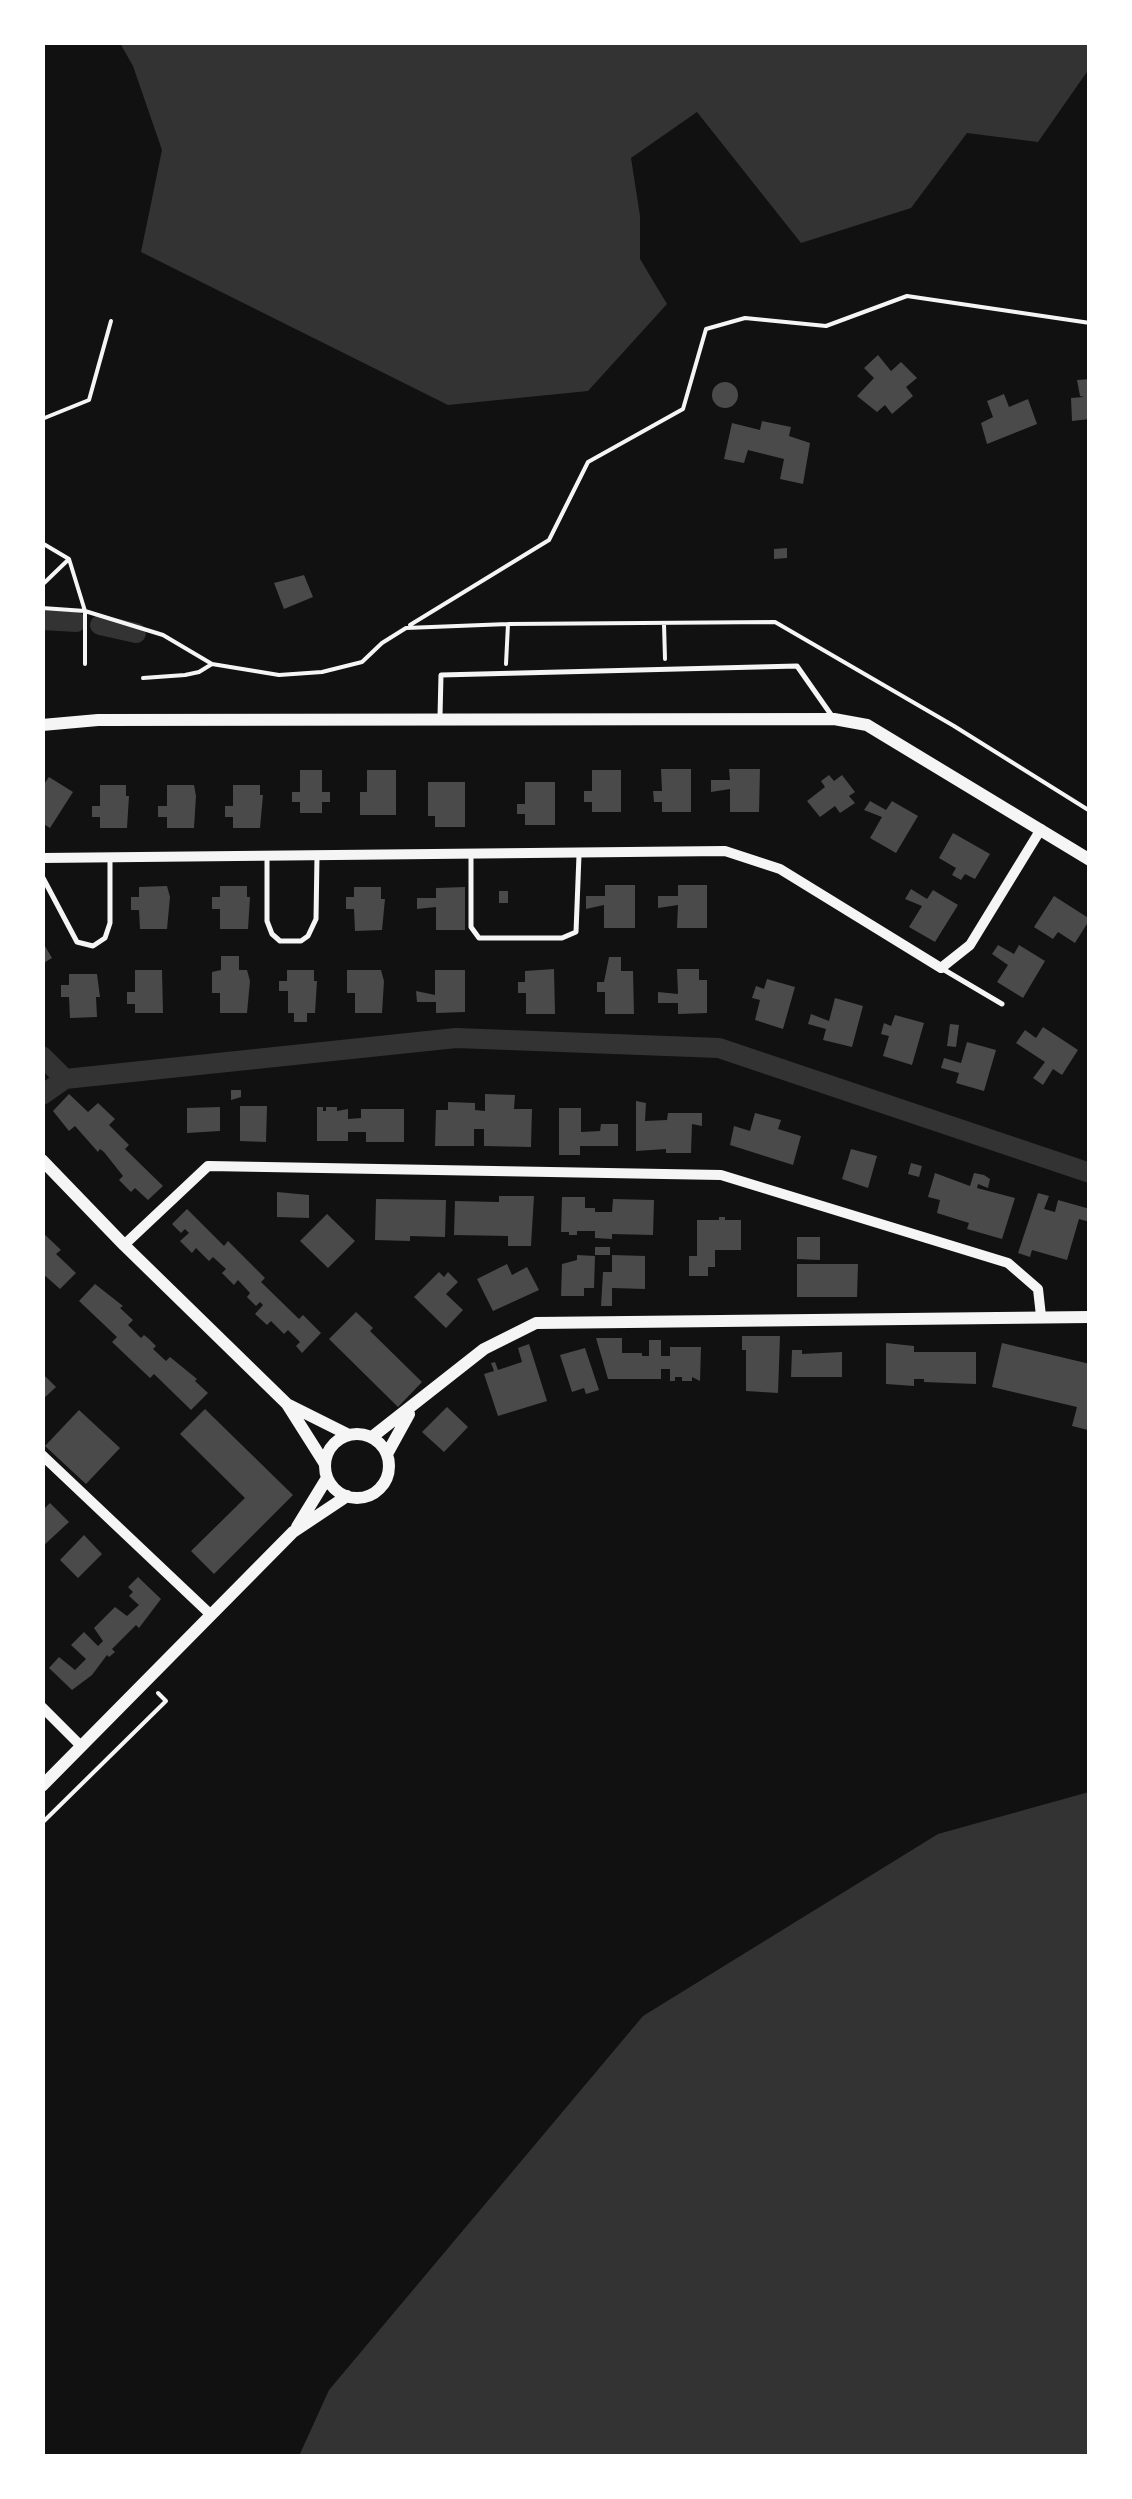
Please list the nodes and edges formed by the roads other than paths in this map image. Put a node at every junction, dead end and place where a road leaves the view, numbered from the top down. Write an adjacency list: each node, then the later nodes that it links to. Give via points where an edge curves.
1 (440, 719): 2 (street); 2 (lane, via 442,675 797,666); 3 (street)
2 (834, 719): 4 (street, via 867,725)
3 (42, 725)
4 (1041, 830): 11 (street); 13 (street, via 970,945)
5 (471, 854): 6 (street); 6 (lane, via 471,927 479,938 562,938 576,932); 7 (street)
6 (579, 855): 13 (street, via 726,851 780,870)
7 (317, 856): 9 (street); 9 (lane, via 316,919 301,941 272,934)
8 (110, 857): 9 (street); 10 (street); 12 (lane, via 110,923 93,946 78,942)
9 (267, 857)
10 (42, 858)
11 (1090, 860)
12 (42, 876)
13 (942, 968): 14 (lane)
14 (1002, 1004)
15 (42, 1160): 16 (street)
16 (124, 1245): 17 (street, via 208,1166 721,1175 1008,1263 1038,1289); 19 (street)
17 (1041, 1316): 18 (street); 20 (street, via 536,1324 484,1349)
18 (1090, 1317)
19 (287, 1404): 21 (street); 25 (street)
20 (413, 1408): 22 (street); 23 (street)
21 (349, 1435): 22 (street); 25 (street, via 329,1450)
22 (372, 1438): 23 (street)
23 (387, 1454): 26 (street, via 384,1484 374,1494)
24 (42, 1455): 28 (street)
25 (326, 1471): 26 (street); 27 (street)
26 (347, 1496): 27 (street)
27 (293, 1532): 28 (street)
28 (210, 1614): 30 (street)
29 (42, 1707): 30 (street)
30 (81, 1746): 31 (street)
31 (42, 1786)

